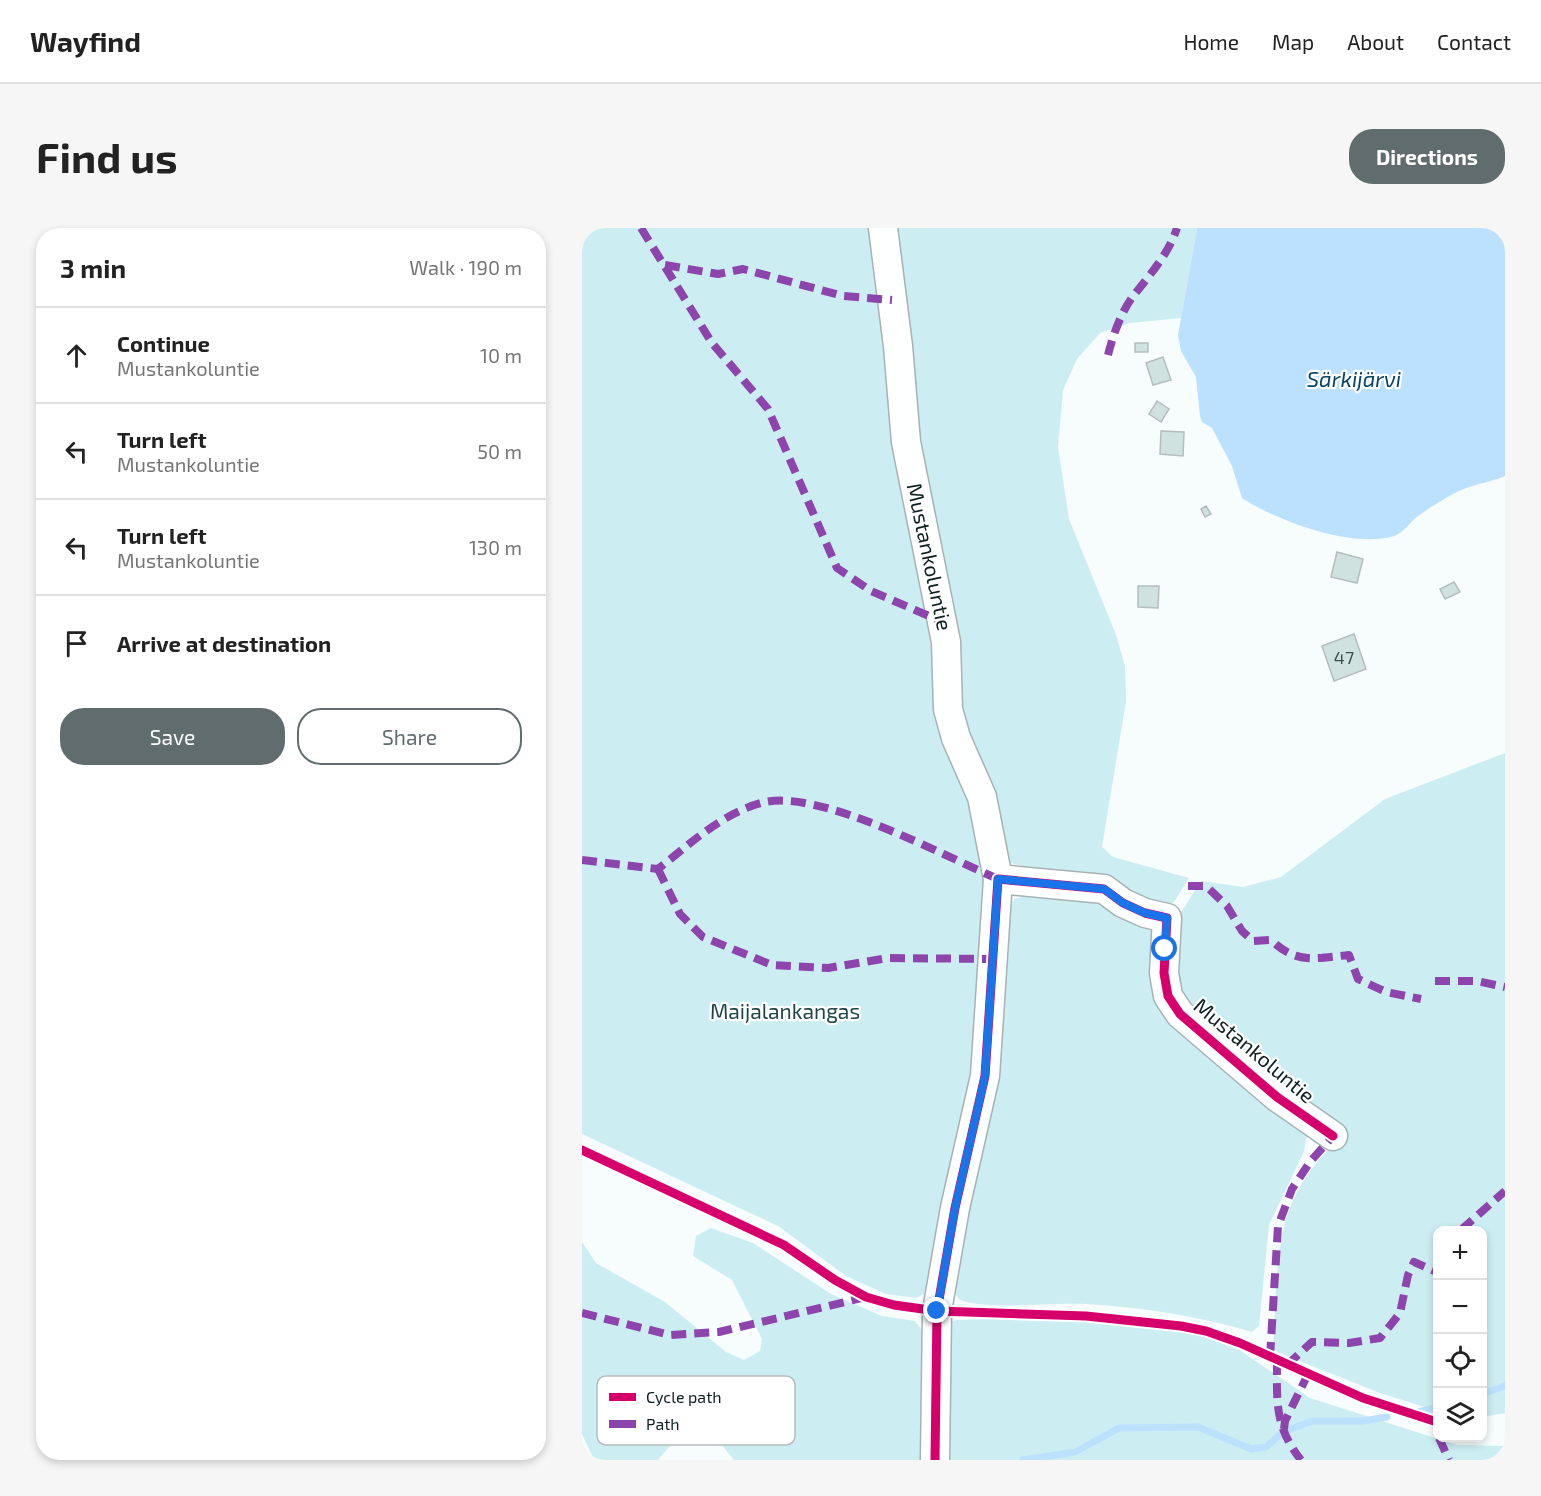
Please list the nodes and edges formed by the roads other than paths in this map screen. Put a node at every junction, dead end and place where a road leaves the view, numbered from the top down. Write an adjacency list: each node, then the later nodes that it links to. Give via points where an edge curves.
1 (883, 228): 2 (street, Mustankoluntie, via 906,442 946,642 948,709 982,797)
2 (998, 879): 3 (street, Mustankoluntie, via 1104,889 1123,903 1167,918 1164,973 1168,996 1180,1014 1277,1097); 4 (street, Mustankoluntie, via 985,1076 937,1311)
3 (1333, 1136)
4 (935, 1460)

